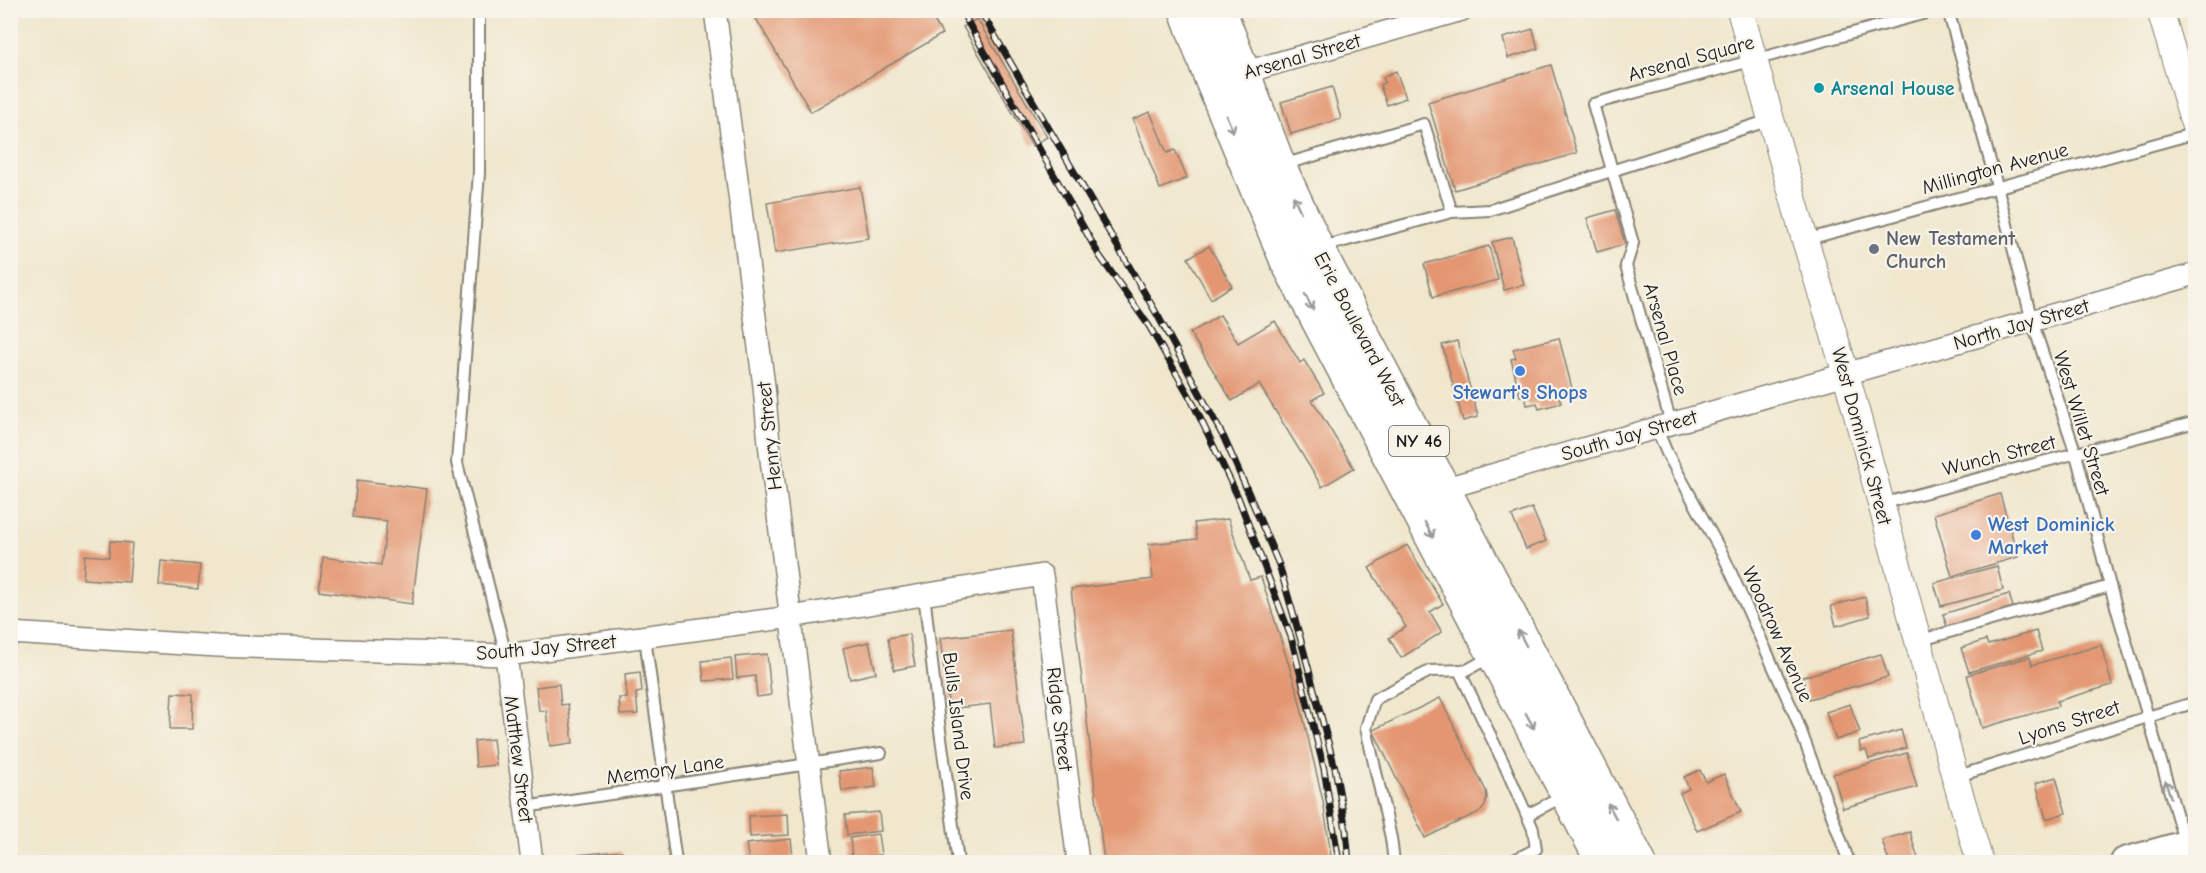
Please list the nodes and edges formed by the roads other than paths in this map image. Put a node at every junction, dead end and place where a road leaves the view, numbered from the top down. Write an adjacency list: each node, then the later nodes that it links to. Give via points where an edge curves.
1 (479, 10): 37 (lane, via 479,173 457,463)
2 (715, 10): 32 (street, Henry Street)
3 (1186, 10): 11 (main road, Erie Boulevard West / NY 46)
4 (1219, 10): 11 (main road, Erie Boulevard West / NY 46)
5 (1462, 10): 11 (street, Arsenal Street)
6 (1740, 10): 10 (street, West Dominick Street)
7 (1937, 10): 10 (lane, Arsenal Square)
8 (1948, 10): 16 (lane, West Willet Street)
9 (2160, 10): 13 (street)
10 (1754, 59): 12 (street, West Dominick Street); 15 (lane, Arsenal Square, via 1593,104)
11 (1227, 77): 14 (main road, Erie Boulevard West / NY 46); 27 (main road, Erie Boulevard West / NY 46, one-way to 27, via 1287,261)
12 (1770, 120): 15 (lane); 18 (street, West Dominick Street)
13 (2196, 131): 16 (lane, Millington Avenue)
14 (1279, 166): 17 (lane, via 1424,124); 19 (main road, Erie Boulevard West / NY 46, one-way to 14)
15 (1611, 172): 17 (lane, via 1490,210); 24 (lane, Arsenal Place, via 1633,243 1626,266)
16 (1997, 186): 18 (lane, Millington Avenue); 21 (lane, West Willet Street)
17 (1452, 212): 19 (lane)
18 (1805, 240): 22 (street, West Dominick Street)
19 (1317, 248): 26 (main road, Erie Boulevard West / NY 46)
20 (2196, 274): 21 (street, North Jay Street)
21 (2032, 321): 22 (street, North Jay Street); 25 (lane, West Willet Street)
22 (1846, 374): 24 (street, South Jay Street); 28 (street, West Dominick Street)
23 (2196, 422): 25 (lane, Wunch Street)
24 (1664, 425): 26 (street, South Jay Street); 58 (lane, Woodrow Avenue, via 1667,453 1724,557 1795,715)
25 (2076, 454): 28 (lane, Wunch Street); 30 (lane, West Willet Street)
26 (1444, 488): 27 (street, South Jay Street); 57 (main road, Erie Boulevard West / NY 46, one-way to 26)
27 (1412, 498): 36 (main road, Erie Boulevard West / NY 46, one-way to 36)
28 (1880, 504): 35 (street, West Dominick Street)
29 (1042, 575): 31 (street, South Jay Street); 53 (street, Ridge Street)
30 (2110, 586): 35 (lane); 40 (lane, West Willet Street)
31 (924, 594): 32 (street, South Jay Street); 52 (lane, Bulls Island Drive)
32 (791, 617): 34 (street, South Jay Street); 42 (street, Henry Street)
33 (10, 633): 37 (street, South Jay Street, via 217,646)
34 (645, 638): 37 (street, South Jay Street); 44 (lane)
35 (1918, 641): 43 (street, West Dominick Street)
36 (1495, 655): 38 (lane, via 1467,670); 45 (main road, Erie Boulevard West / NY 46, one-way to 45)
37 (506, 656): 46 (street, Matthew Street)
38 (1459, 670): 47 (lane); 54 (lane, via 1430,672 1375,699 1366,728)
39 (2196, 702): 40 (lane, Lyons Street)
40 (2147, 716): 43 (lane, Lyons Street); 48 (lane, West Willet Street, one-way to 40)
41 (881, 753): 42 (lane, Memory Lane)
42 (809, 765): 44 (lane, Memory Lane); 51 (street, Henry Street)
43 (1954, 777): 59 (street, West Dominick Street)
44 (666, 787): 46 (lane, Memory Lane); 50 (lane)
45 (1568, 794): 47 (lane); 56 (main road, Erie Boulevard West / NY 46)
46 (525, 807): 49 (street, Matthew Street)
47 (1527, 815): 55 (lane, via 1536,849)
48 (2190, 844): 60 (main road)
49 (532, 862)
50 (676, 862)
51 (821, 862)
52 (958, 862)
53 (1078, 862)
54 (1394, 862)
55 (1510, 862)
56 (1603, 862)
57 (1639, 862)
58 (1849, 862)
59 (1980, 862)
60 (2125, 862)

